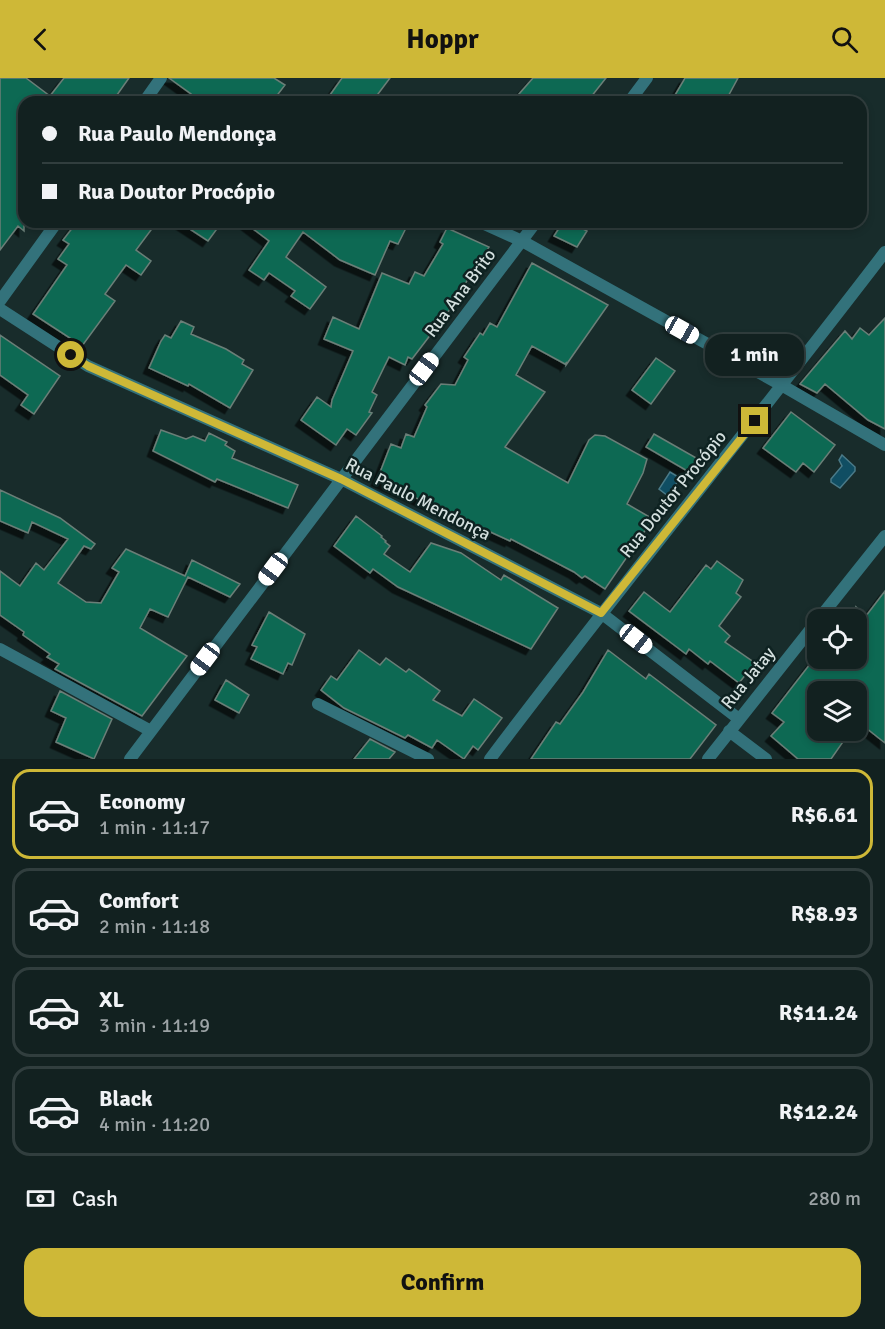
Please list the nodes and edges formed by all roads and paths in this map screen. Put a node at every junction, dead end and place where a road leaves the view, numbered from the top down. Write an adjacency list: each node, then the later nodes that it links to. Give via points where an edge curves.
1 (161, 78): 3 (street)
2 (647, 78): 4 (street)
3 (148, 96)
4 (634, 96)
5 (53, 228): 10 (street)
6 (493, 228): 8 (street)
7 (532, 228): 8 (street, Rua Ana Brito)
8 (522, 241): 12 (street); 14 (street, Rua Ana Brito)
9 (885, 252): 12 (street, Rua Doutor Procópio)
10 (0, 301)
11 (0, 309): 14 (street, Rua Paulo Mendonça, via 88,366)
12 (783, 386): 13 (street); 17 (street, Rua Doutor Procópio)
13 (885, 445)
14 (341, 479): 17 (street, Rua Paulo Mendonça); 22 (street, Rua Ana Brito)
15 (885, 536): 16 (street, Rua Jatay)
16 (827, 609)
17 (601, 613): 21 (street, Rua Paulo Mendonça); 26 (street, Rua Doutor Procópio)
18 (807, 634): 21 (street, Rua Jatay)
19 (0, 649): 22 (street)
20 (318, 704): 25 (street)
21 (739, 719): 23 (street, Rua Jatay)
22 (151, 731): 24 (street, Rua Ana Brito)
23 (729, 731): 27 (street, Rua Jatay); 28 (street)
24 (130, 759)
25 (429, 759)
26 (490, 759)
27 (708, 759)
28 (766, 759)

